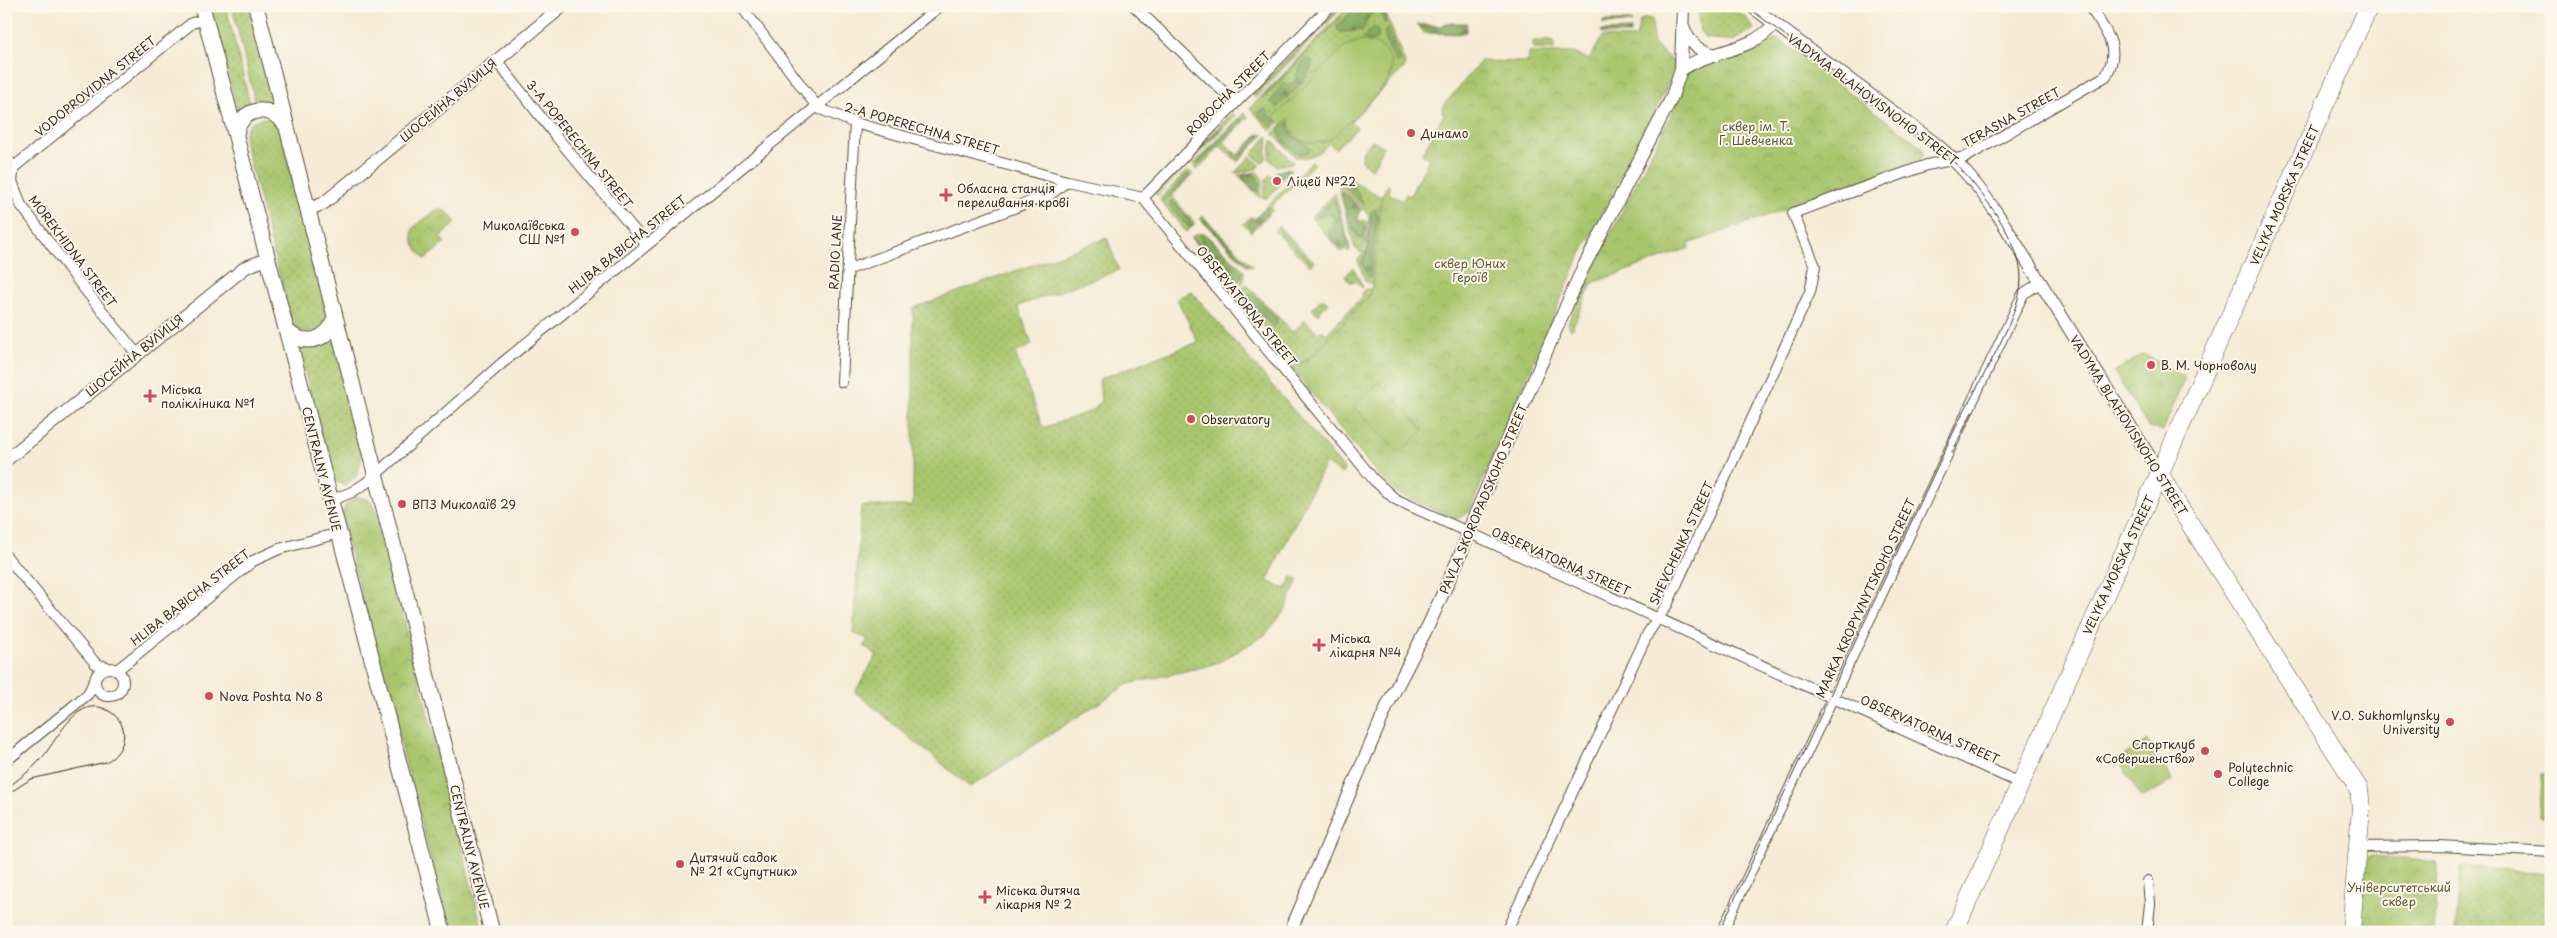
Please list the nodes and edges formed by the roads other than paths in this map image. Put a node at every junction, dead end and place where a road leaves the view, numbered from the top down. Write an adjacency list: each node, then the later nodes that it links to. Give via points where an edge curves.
1 (256, 6): 20 (main road, CENTRALNY AVENUE)
2 (563, 6): 15 (street, ШОСЕЙНА ВУЛИЦЯ)
3 (741, 6): 18 (street)
4 (940, 6): 18 (street, HLIBA BABICHA STREET)
5 (1330, 6): 17 (street, ROBOCHA STREET)
6 (1683, 6): 12 (street, PAVLA SKOROPADSKOHO STREET)
7 (1751, 6): 13 (street, VADYMA BLAHOVISNOHO STREET)
8 (2089, 6): 23 (street, TERASNA STREET, via 2112,41 2111,66 2106,76 1978,151)
9 (2369, 6): 39 (highway, VELYKA MORSKA STREET)
10 (1136, 7): 17 (street)
11 (204, 12): 21 (main road, CENTRALNY AVENUE); 24 (street, VODOPROVIDNA STREET)
12 (1682, 24): 14 (street, via 1695,46); 16 (street, PAVLA SKOROPADSKOHO STREET)
13 (1774, 24): 14 (street, via 1761,38); 23 (street, VADYMA BLAHOVISNOHO STREET)
14 (1716, 55): 16 (street, via 1696,60)
15 (496, 60): 28 (street, ШОСЕЙНА ВУЛИЦЯ, via 324,203); 30 (street, 3-A POPERECHNA STREET)
16 (1681, 70): 43 (street, PAVLA SKOROPADSKOHO STREET, via 1671,99 1582,270)
17 (1236, 101): 27 (street, ROBOCHA STREET)
18 (818, 108): 19 (street, 2-A POPERECHNA STREET); 30 (street, HLIBA BABICHA STREET)
19 (855, 123): 26 (street, 2-A POPERECHNA STREET); 32 (street, RADIO LANE)
20 (286, 125): 21 (main road, via 272,112 255,111 244,117); 28 (main road, CENTRALNY AVENUE)
21 (236, 134): 31 (main road, CENTRALNY AVENUE)
22 (6, 158): 24 (street)
23 (1955, 159): 29 (street, TERASNA STREET, via 1927,165); 33 (street, VADYMA BLAHOVISNOHO STREET, via 1988,199)
24 (14, 167): 25 (street, VODOPROVIDNA STREET); 36 (street, MOREKHIDNA STREET, via 12,181 21,205)
25 (6, 181)
26 (1067, 181): 27 (street, 2-A POPERECHNA STREET); 32 (street, via 1051,194)
27 (1143, 198): 43 (street, OBSERVATORNA STREET, via 1374,480 1395,499)
28 (308, 210): 34 (main road, CENTRALNY AVENUE)
29 (1793, 213): 45 (street, SHEVCHENKA STREET, via 1811,255 1814,281)
30 (646, 244): 40 (street, HLIBA BABICHA STREET)
31 (268, 259): 35 (main road, CENTRALNY AVENUE); 36 (street, ШОСЕЙНА ВУЛИЦЯ, via 246,267)
32 (847, 270): 37 (street, RADIO LANE)
33 (2040, 283): 39 (street, VADYMA BLAHOVISNOHO STREET); 51 (street, MARKA KROPYVNYTSKOHO STREET, via 2023,294)
34 (335, 318): 35 (main road, via 328,332 314,340 299,339); 40 (main road, CENTRALNY AVENUE)
35 (287, 331): 41 (main road, CENTRALNY AVENUE)
36 (136, 353): 38 (street, ШОСЕЙНА ВУЛИЦЯ)
37 (842, 382)
38 (6, 460)
39 (2159, 472): 53 (highway, VELYKA MORSKA STREET, via 2148,503); 54 (highway, VADYMA BLAHOVISNOHO STREET, via 2359,789)
40 (376, 473): 41 (street, HLIBA BABICHA STREET, via 352,492); 58 (main road, CENTRALNY AVENUE)
41 (330, 501): 42 (main road, CENTRALNY AVENUE)
42 (339, 533): 47 (street, HLIBA BABICHA STREET, via 279,548 253,561); 57 (main road, CENTRALNY AVENUE)
43 (1468, 534): 45 (street, OBSERVATORNA STREET); 59 (street, PAVLA SKOROPADSKOHO STREET, via 1429,624 1388,704)
44 (6, 556): 46 (street)
45 (1658, 619): 51 (street, OBSERVATORNA STREET); 60 (street, SHEVCHENKA STREET, via 1645,639)
46 (96, 664): 47 (street); 48 (street)
47 (112, 669): 48 (street, via 98,672); 50 (street, via 123,678 122,688 114,695)
48 (95, 679): 49 (street); 50 (street)
49 (88, 694): 50 (street); 52 (street)
50 (101, 694)
51 (1832, 698): 53 (street, OBSERVATORNA STREET); 61 (street, MARKA KROPYVNYTSKOHO STREET)
52 (6, 760)
53 (2020, 783): 62 (highway, VELYKA MORSKA STREET)
54 (2358, 847): 55 (street, via 2439,846); 64 (highway, VADYMA BLAHOVISNOHO STREET)
55 (2551, 852)
56 (2148, 881): 63 (street)
57 (442, 932)
58 (492, 932)
59 (1290, 932)
60 (1506, 932)
61 (1722, 932)
62 (1954, 932)
63 (2147, 932)
64 (2351, 932)

